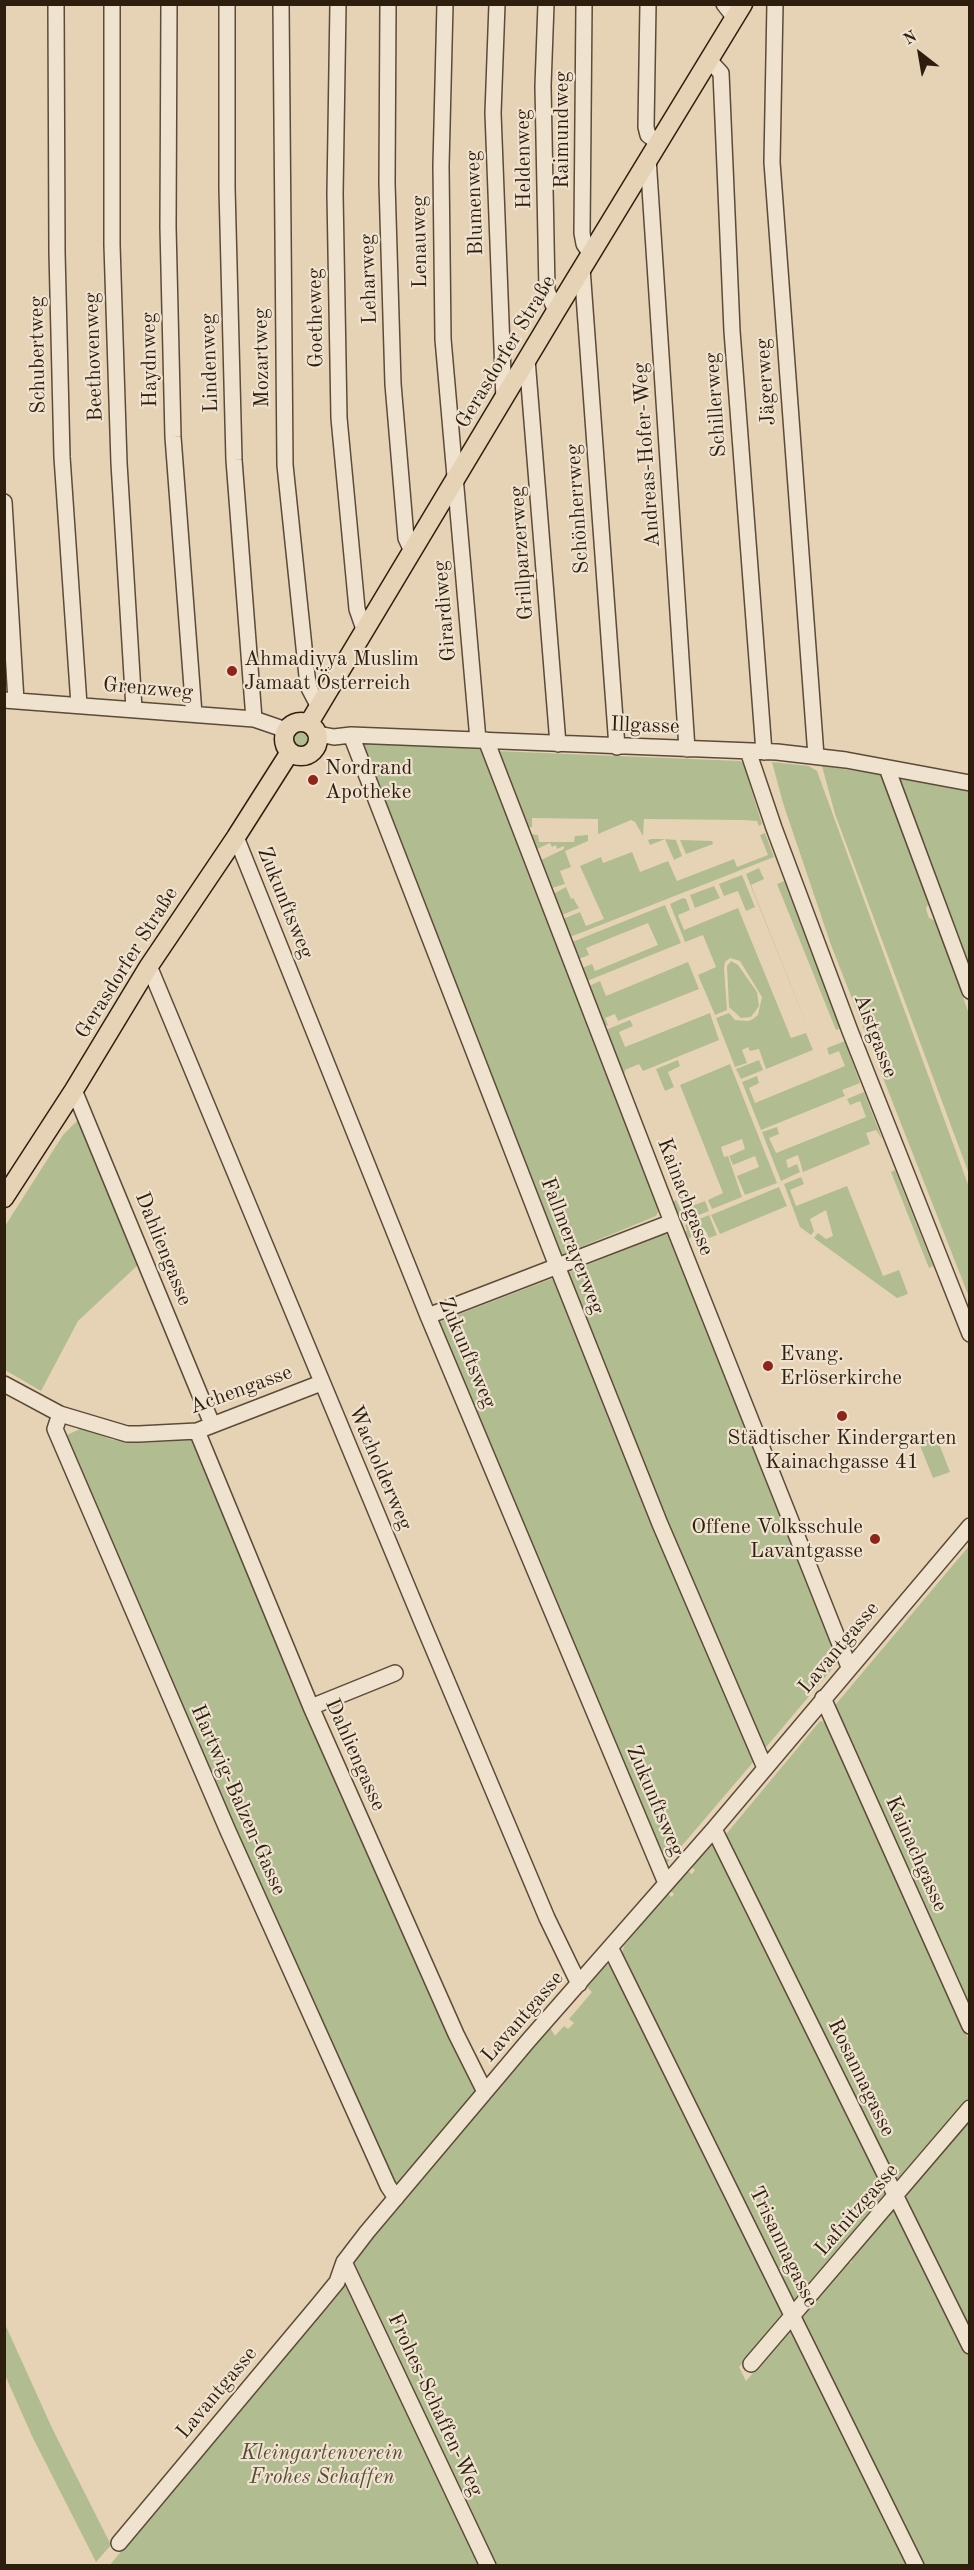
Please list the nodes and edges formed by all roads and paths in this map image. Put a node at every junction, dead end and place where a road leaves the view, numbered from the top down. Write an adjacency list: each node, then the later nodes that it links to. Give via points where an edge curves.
1 (56, 4): 27 (street, Schubertweg, via 62,458)
2 (112, 4): 29 (street, Beethovenweg, via 112,245 118,463)
3 (169, 4): 30 (street, Haydnweg, via 168,227 173,437)
4 (226, 4): 31 (street, Lindenweg, via 234,460)
5 (281, 4): 28 (street, Mozartweg, via 285,465 307,676)
6 (338, 4): 25 (street, Goetheweg, via 335,194 339,418 357,609)
7 (388, 4): 24 (street, Leharweg, via 387,183 393,384 406,537)
8 (445, 4): 22 (street, Lenauweg, via 441,166 443,339)
9 (497, 4): 21 (street, Blumenweg, via 492,113)
10 (546, 4): 19 (street, Heldenweg, via 543,86 547,291)
11 (584, 4): 18 (street, Raimundweg, via 582,233)
12 (648, 4): 16 (street, via 646,127 648,135)
13 (775, 4): 41 (street, Jägerweg, via 772,162)
14 (734, 9): 15 (main road, Gerasdorfer Straße)
15 (709, 60): 16 (main road, Gerasdorfer Straße); 39 (street, Schillerweg, via 721,73)
16 (658, 142): 17 (main road, Gerasdorfer Straße)
17 (648, 158): 18 (main road, Gerasdorfer Straße); 38 (street, Andreas-Hofer-Weg)
18 (587, 261): 19 (main road, Gerasdorfer Straße); 37 (street, Schönherrweg)
19 (556, 311): 20 (main road, Gerasdorfer Straße)
20 (527, 359): 21 (main road, Gerasdorfer Straße); 36 (street, Grillparzerweg)
21 (504, 399): 22 (main road, Gerasdorfer Straße)
22 (455, 478): 24 (main road, Gerasdorfer Straße); 35 (street, Girardiweg)
23 (4, 502): 26 (street)
24 (412, 551): 25 (main road, Gerasdorfer Straße)
25 (364, 629): 28 (main road, Gerasdorfer Straße)
26 (10, 700): 27 (street, Grenzweg)
27 (79, 705): 29 (street, Grenzweg)
28 (319, 707): 32 (main road, Gerasdorfer Straße)
29 (134, 709): 30 (street, Grenzweg)
30 (194, 714): 31 (street, Grenzweg)
31 (254, 719): 33 (street, Grenzweg)
32 (314, 729): 33 (main road, via 296,722); 34 (street, Illgasse, via 334,737); 40 (main road, Gerasdorfer Straße, via 318,745 309,754 299,756)
33 (286, 730): 40 (main road, via 284,743)
34 (351, 735): 35 (street, Illgasse); 50 (street, Fallmerayerweg)
35 (482, 740): 36 (street, Illgasse); 49 (street, Kainachgasse)
36 (558, 744): 37 (street, Illgasse)
37 (617, 747): 38 (street, Illgasse)
38 (687, 749): 39 (street, Illgasse)
39 (756, 751): 41 (street, Illgasse); 52 (street, Aistgasse, via 774,828)
40 (290, 752): 44 (main road, Gerasdorfer Straße)
41 (816, 756): 42 (street, Illgasse)
42 (887, 768): 43 (street, Illgasse); 46 (street)
43 (969, 783)
44 (236, 837): 45 (main road, Gerasdorfer Straße); 51 (street, Zukunftsweg)
45 (149, 966): 47 (main road, Gerasdorfer Straße); 53 (street, Wacholderweg)
46 (969, 991)
47 (75, 1090): 48 (main road, Gerasdorfer Straße); 56 (street, Dahliengasse)
48 (4, 1198)
49 (672, 1222): 50 (street); 59 (street, Kainachgasse)
50 (557, 1266): 51 (street); 63 (street, Fallmerayerweg, via 660,1524)
51 (428, 1317): 65 (street, Zukunftsweg)
52 (969, 1334)
53 (321, 1383): 56 (street, Achengasse); 67 (street, Wacholderweg, via 547,1918)
54 (4, 1384): 55 (street, Achengasse)
55 (60, 1414): 57 (street, Achengasse, via 127,1434); 72 (street, Hartwig-Balzen-Gasse, via 55,1429 228,1831)
56 (212, 1424): 57 (street, Achengasse)
57 (197, 1431): 62 (street, Dahliengasse)
58 (969, 1526): 59 (street, Lavantgasse)
59 (849, 1667): 61 (street, Lavantgasse)
60 (395, 1673): 62 (street)
61 (824, 1698): 63 (street, Lavantgasse); 68 (street, Kainachgasse)
62 (311, 1707): 69 (street, Dahliengasse)
63 (765, 1768): 64 (street, Lavantgasse)
64 (714, 1829): 65 (street, Lavantgasse); 71 (street, Rosannagasse)
65 (666, 1883): 66 (street, Lavantgasse)
66 (610, 1948): 67 (street, Lavantgasse); 74 (street, Trisannagasse)
67 (579, 1984): 69 (street, Lavantgasse)
68 (969, 2026)
69 (485, 2092): 72 (street, Lavantgasse)
70 (969, 2108): 71 (street, Lafnitzgasse)
71 (896, 2197): 74 (street, Lafnitzgasse); 75 (street, Rosannagasse)
72 (396, 2198): 73 (street, Lavantgasse)
73 (344, 2262): 77 (street, Lavantgasse, via 337,2282); 78 (street, Frohes-Schaffen-Weg)
74 (793, 2315): 76 (street, Lafnitzgasse); 79 (street, Trisannagasse)
75 (969, 2346)
76 (751, 2364)
77 (119, 2542)
78 (488, 2565)
79 (916, 2565)

